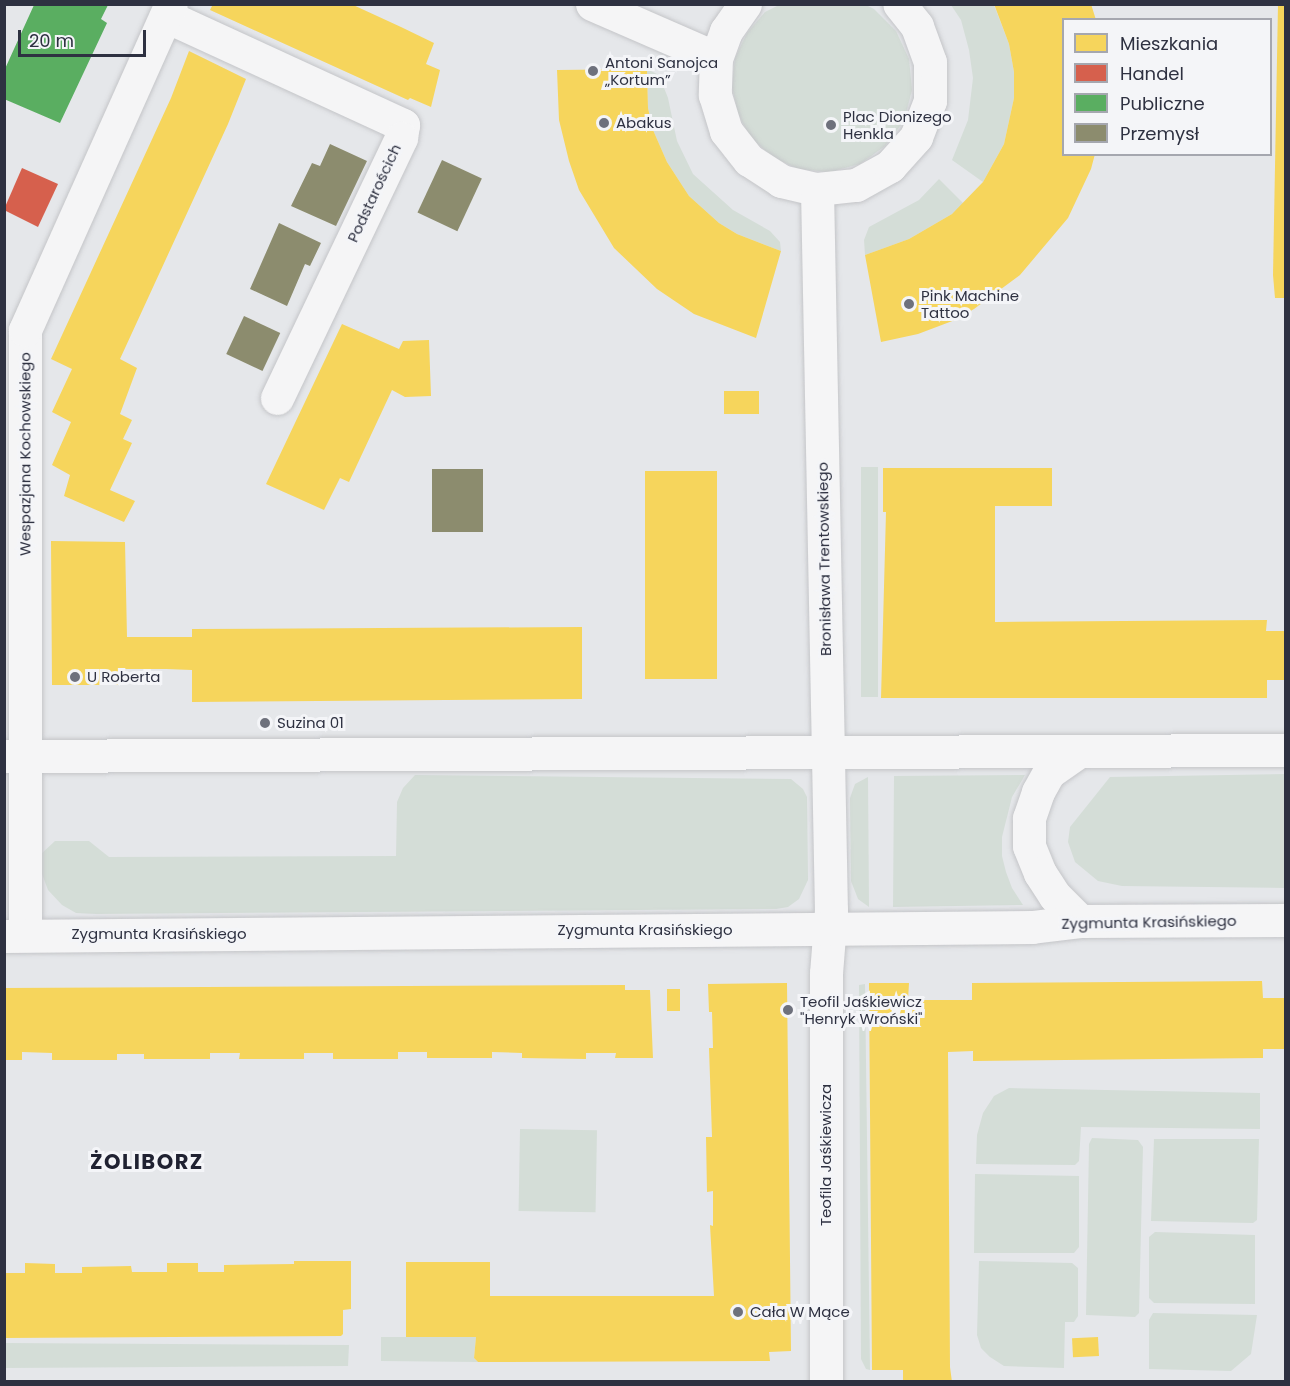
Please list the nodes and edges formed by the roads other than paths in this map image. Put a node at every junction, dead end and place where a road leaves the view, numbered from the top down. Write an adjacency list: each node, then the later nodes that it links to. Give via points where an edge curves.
1 (592, 4): 5 (street)
2 (746, 4): 5 (street, via 726,31)
3 (899, 4): 6 (street, via 917,26 930,62 930,101 916,138 890,166 856,185)
4 (169, 10): 7 (street, Wespazjana Kochowskiego); 8 (street, Podstarościch, via 403,125 401,138)
5 (716, 58): 6 (street, via 715,95 726,131 749,160 781,181)
6 (817, 189): 11 (street, Bronisława Trentowskiego)
7 (15, 330): 12 (street, Wespazjana Kochowskiego)
8 (277, 398)
9 (1286, 750): 10 (street)
10 (1078, 752): 11 (street); 14 (street, via 1049,772 1038,792 1029,818 1029,846 1055,896)
11 (827, 753): 12 (street); 15 (street, Bronisława Trentowskiego)
12 (14, 756): 16 (street, Wespazjana Kochowskiego)
13 (1286, 920): 14 (street, Zygmunta Krasińskiego)
14 (1080, 921): 15 (street, Zygmunta Krasińskiego, via 1032,927)
15 (829, 929): 16 (street, Zygmunta Krasińskiego); 17 (street, Teofila Jaśkiewicza)
16 (15, 935)
17 (826, 1382)

